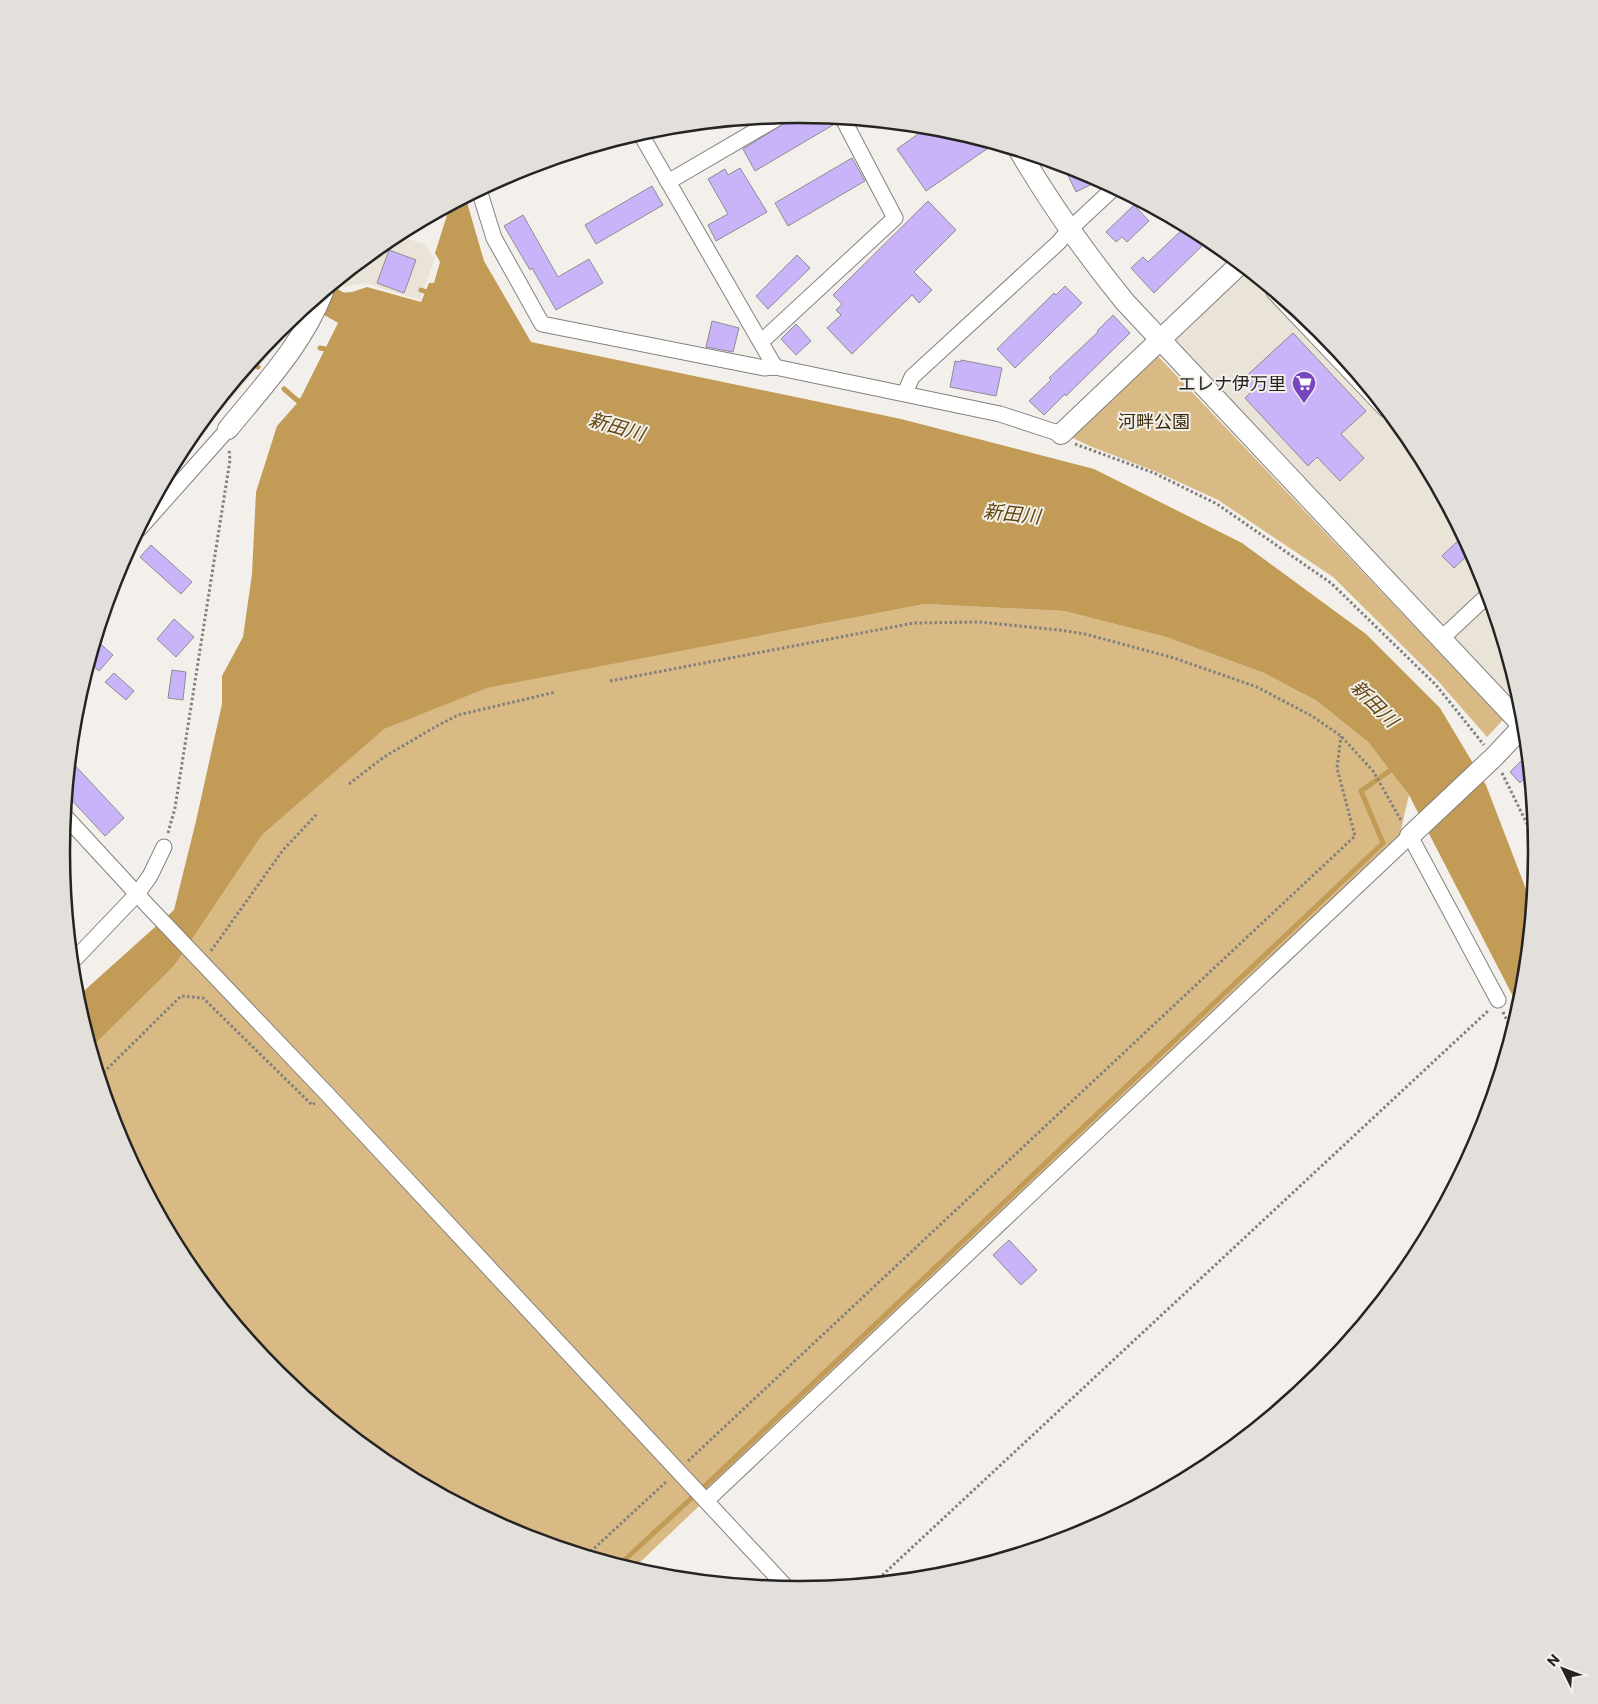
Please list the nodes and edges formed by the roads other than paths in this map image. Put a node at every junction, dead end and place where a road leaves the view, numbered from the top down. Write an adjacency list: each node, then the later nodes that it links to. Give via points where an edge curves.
1 (767, 124): 5 (street)
2 (846, 125): 12 (street, via 895,218)
3 (644, 140): 5 (street)
4 (1024, 159): 8 (street)
5 (668, 182): 12 (street)
6 (1109, 193): 8 (street)
7 (481, 196): 13 (street, via 494,238 542,324 764,368)
8 (1069, 230): 11 (street, via 1125,302); 14 (street, via 912,377)
9 (1235, 268): 11 (street)
10 (318, 304): 15 (street, via 293,349)
11 (1160, 339): 16 (street); 19 (street)
12 (761, 342): 13 (street)
13 (775, 367): 14 (street)
14 (905, 393): 16 (street, via 1000,414)
15 (228, 429): 17 (street)
16 (1061, 434)
17 (155, 511)
18 (1482, 599): 19 (street)
19 (1442, 638): 20 (street)
20 (1515, 716)
21 (1518, 732): 23 (street)
22 (71, 823): 25 (street)
23 (1410, 836): 27 (street); 28 (street)
24 (164, 847): 25 (street)
25 (137, 894): 26 (street); 28 (street)
26 (78, 956)
27 (1498, 1000)
28 (706, 1501): 29 (street)
29 (780, 1580)

